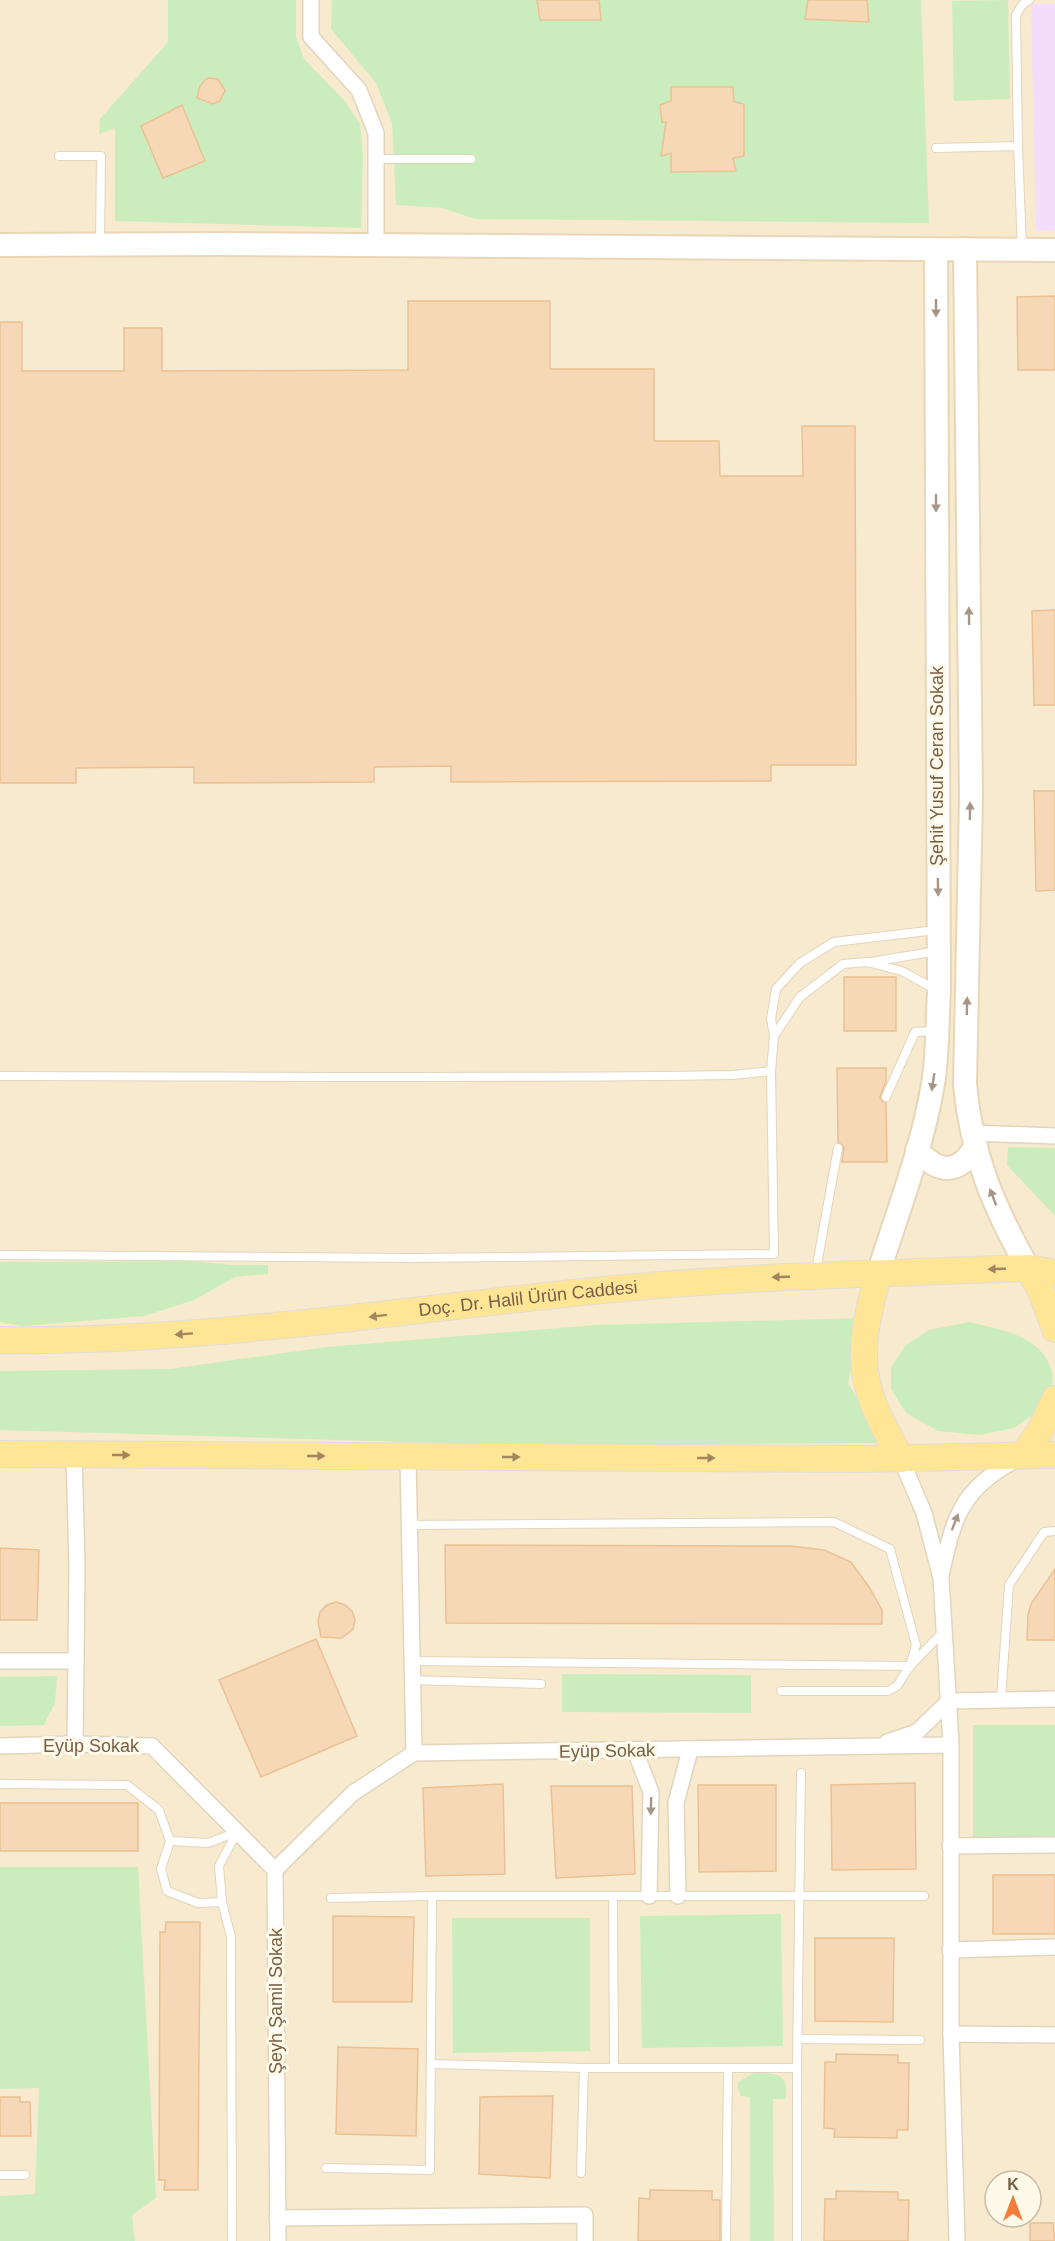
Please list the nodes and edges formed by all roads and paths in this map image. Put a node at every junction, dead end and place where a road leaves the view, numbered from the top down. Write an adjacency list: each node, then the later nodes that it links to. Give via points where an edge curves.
1 (311, 0): 6 (street, via 311,37 359,90 376,133)
2 (1029, 0): 3 (lane, via 1016,15)
3 (1018, 146): 4 (lane); 13 (lane)
4 (936, 148)
5 (59, 156): 9 (lane, via 101,156)
6 (376, 159): 7 (lane); 10 (street)
7 (471, 159)
8 (0, 245): 9 (street)
9 (100, 245): 10 (street)
10 (376, 246): 11 (street)
11 (936, 249): 12 (street); 15 (street, Şehit Yusuf Ceran Sokak, one-way to 15)
12 (965, 249): 13 (street); 24 (street, Şehit Yusuf Ceran Sokak, one-way to 12, via 965,1084 970,784)
13 (1022, 250): 14 (street)
14 (1055, 250)
15 (939, 940): 16 (lane); 17 (street, Şehit Yusuf Ceran Sokak); 19 (lane, via 834,942 800,963 776,989 771,1019)
16 (867, 962): 17 (lane, via 902,971); 19 (lane, via 843,964 800,997)
17 (939, 992): 18 (street, Şehit Yusuf Ceran Sokak)
18 (937, 1031): 22 (lane, via 915,1032); 26 (street, Şehit Yusuf Ceran Sokak, one-way to 26, via 933,1083)
19 (774, 1036): 20 (lane)
20 (771, 1071): 21 (lane, via 413,1078); 27 (lane, via 774,1254 411,1258)
21 (0, 1076)
22 (886, 1097)
23 (1055, 1136): 24 (street)
24 (973, 1140): 26 (street, via 969,1157 960,1166 948,1169 935,1166); 28 (street, Şehit Yusuf Ceran Sokak, one-way to 24, via 998,1210)
25 (838, 1148): 31 (lane)
26 (917, 1150): 30 (street, Şehit Yusuf Ceran Sokak)
27 (0, 1255)
28 (1028, 1268): 29 (main road, Doç. Dr. Halil Ürün Caddesi); 30 (main road, Doç. Dr. Halil Ürün Caddesi, one-way to 30); 32 (main road)
29 (1055, 1273)
30 (878, 1274): 31 (main road, Doç. Dr. Halil Ürün Caddesi); 40 (main road, via 865,1335 864,1362 878,1413)
31 (816, 1276): 33 (main road, Doç. Dr. Halil Ürün Caddesi, one-way to 33, via 611,1289 270,1328 160,1336)
32 (1055, 1329)
33 (3, 1339)
34 (1055, 1399): 37 (main road)
35 (0, 1454): 36 (main road)
36 (74, 1454): 39 (main road, one-way to 39); 46 (street)
37 (1024, 1454): 38 (main road); 40 (main road); 43 (street, one-way to 37, via 950,1535 968,1496 982,1481)
38 (1055, 1455)
39 (408, 1457): 40 (main road, one-way to 40); 41 (street)
40 (902, 1459): 43 (street, via 924,1513)
41 (410, 1525): 47 (street); 48 (lane, via 834,1522 890,1549 916,1645)
42 (1055, 1531): 52 (lane, via 1044,1532 1009,1585)
43 (941, 1578): 44 (street)
44 (944, 1631): 48 (lane); 54 (street)
45 (0, 1661): 46 (street)
46 (76, 1661): 55 (street)
47 (411, 1661): 48 (lane); 49 (street)
48 (910, 1666): 51 (lane, via 897,1686 888,1690)
49 (411, 1680): 50 (lane); 61 (street)
50 (541, 1684)
51 (781, 1690)
52 (1000, 1699): 53 (street); 54 (street)
53 (1055, 1699)
54 (948, 1701): 56 (street); 58 (street, via 917,1732)
55 (75, 1744): 57 (street, Eyüp Sokak); 64 (street, Eyüp Sokak, via 152,1746)
56 (951, 1745): 58 (street, Eyüp Sokak); 67 (street)
57 (0, 1746)
58 (873, 1747): 59 (street, Eyüp Sokak)
59 (690, 1750): 60 (street, Eyüp Sokak); 72 (street, via 676,1803)
60 (635, 1751): 61 (street, Eyüp Sokak); 71 (street, one-way to 71, via 651,1792)
61 (414, 1753): 68 (street, via 353,1793)
62 (801, 1773): 73 (lane)
63 (0, 1784): 65 (lane, via 127,1785 159,1810)
64 (237, 1832): 65 (lane, via 208,1843); 68 (street, Eyüp Sokak); 76 (lane, via 219,1866)
65 (170, 1841): 76 (lane, via 161,1869 167,1891 198,1903)
66 (1055, 1845): 67 (street)
67 (950, 1846): 78 (street)
68 (275, 1870): 92 (street, Şeyh Şamil Sokak)
69 (432, 1896): 70 (lane); 75 (lane); 83 (lane)
70 (613, 1896): 71 (lane); 85 (lane)
71 (649, 1896): 72 (lane)
72 (678, 1896): 73 (lane)
73 (798, 1896): 74 (lane); 81 (lane)
74 (924, 1896)
75 (331, 1898)
76 (222, 1902): 93 (lane, via 231,1937)
77 (1055, 1947): 78 (street)
78 (950, 1950): 79 (street)
79 (951, 2034): 80 (street); 98 (street)
80 (1055, 2034)
81 (797, 2039): 82 (lane); 87 (lane)
82 (920, 2040)
83 (431, 2064): 84 (lane); 88 (lane, via 430,2170)
84 (584, 2068): 85 (lane); 89 (lane)
85 (614, 2068): 86 (lane)
86 (728, 2068): 87 (lane); 96 (lane)
87 (797, 2068): 97 (lane)
88 (326, 2168)
89 (581, 2173)
90 (0, 2175): 91 (lane)
91 (25, 2175)
92 (277, 2218): 94 (street, Şeyh Şamil Sokak); 95 (street, via 585,2215)
93 (232, 2241)
94 (278, 2241)
95 (585, 2241)
96 (726, 2241)
97 (797, 2241)
98 (957, 2241)

